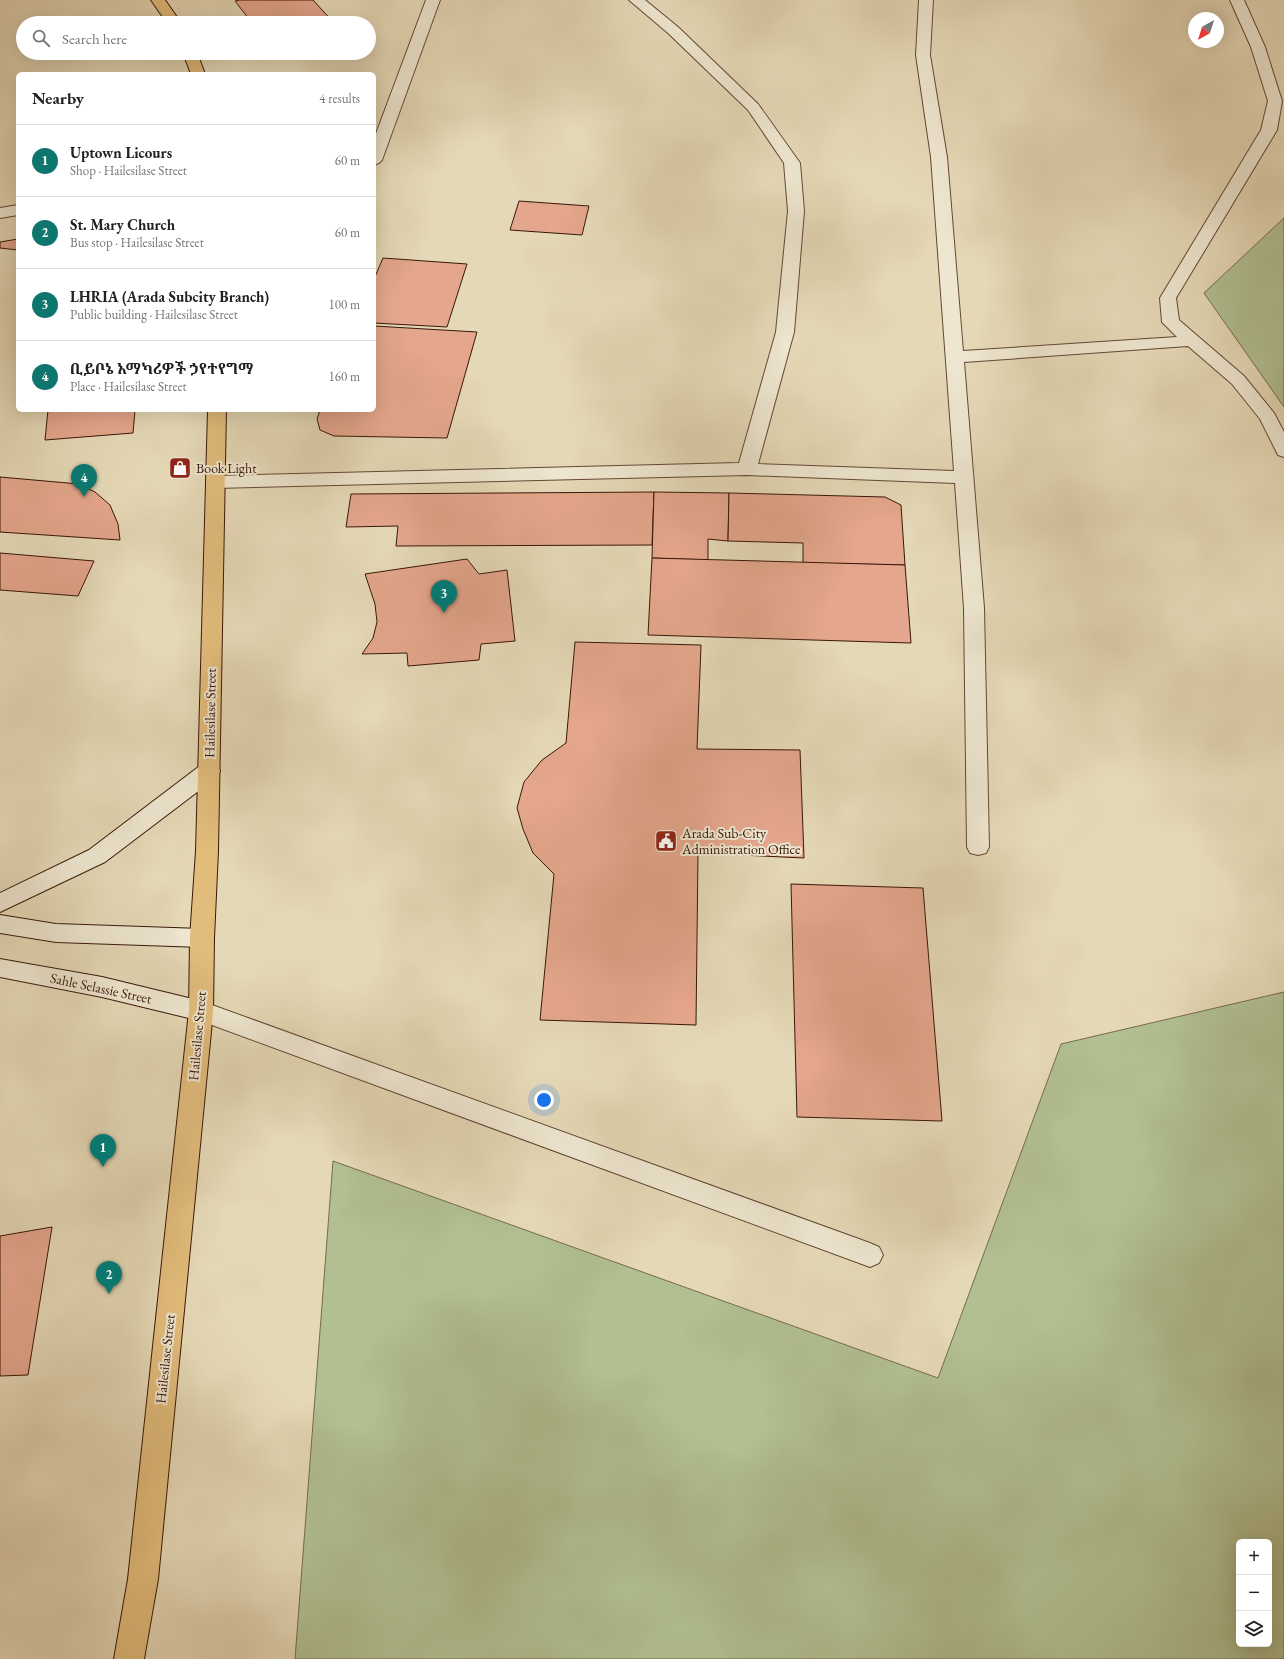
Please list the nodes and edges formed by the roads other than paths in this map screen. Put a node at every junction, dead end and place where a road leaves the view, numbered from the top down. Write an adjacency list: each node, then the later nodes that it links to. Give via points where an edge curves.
1 (158, 0): 6 (main road)
2 (433, 0): 9 (street)
3 (636, 0): 16 (street, via 673,30 753,107 792,163 796,211 785,332)
4 (926, 0): 13 (street, via 923,54 939,157)
5 (1237, 0): 12 (street, via 1258,47 1275,102 1269,130 1168,298 1171,322)
6 (169, 16)
7 (193, 60): 8 (main road)
8 (197, 72)
9 (376, 155)
10 (16, 210): 11 (street)
11 (0, 213)
12 (1192, 341): 13 (street); 15 (street, via 1238,380 1268,417)
13 (954, 357): 17 (street)
14 (218, 412): 18 (main road, Hailesilase Street)
15 (1284, 452)
16 (747, 469): 17 (street); 18 (street)
17 (963, 477): 20 (street, via 974,608)
18 (215, 482): 19 (main road, Hailesilase Street)
19 (209, 771): 21 (street, via 97,856); 23 (main road, Hailesilase Street)
20 (978, 847)
21 (0, 903)
22 (0, 924): 23 (street, via 56,933)
23 (202, 938): 25 (main road, Hailesilase Street)
24 (0, 968): 25 (street, Sahle Selassie Street, via 102,987)
25 (201, 1011): 26 (street, Sahle Selassie Street); 27 (main road, Hailesilase Street, via 143,1579)
26 (870, 1255)
27 (129, 1659)

